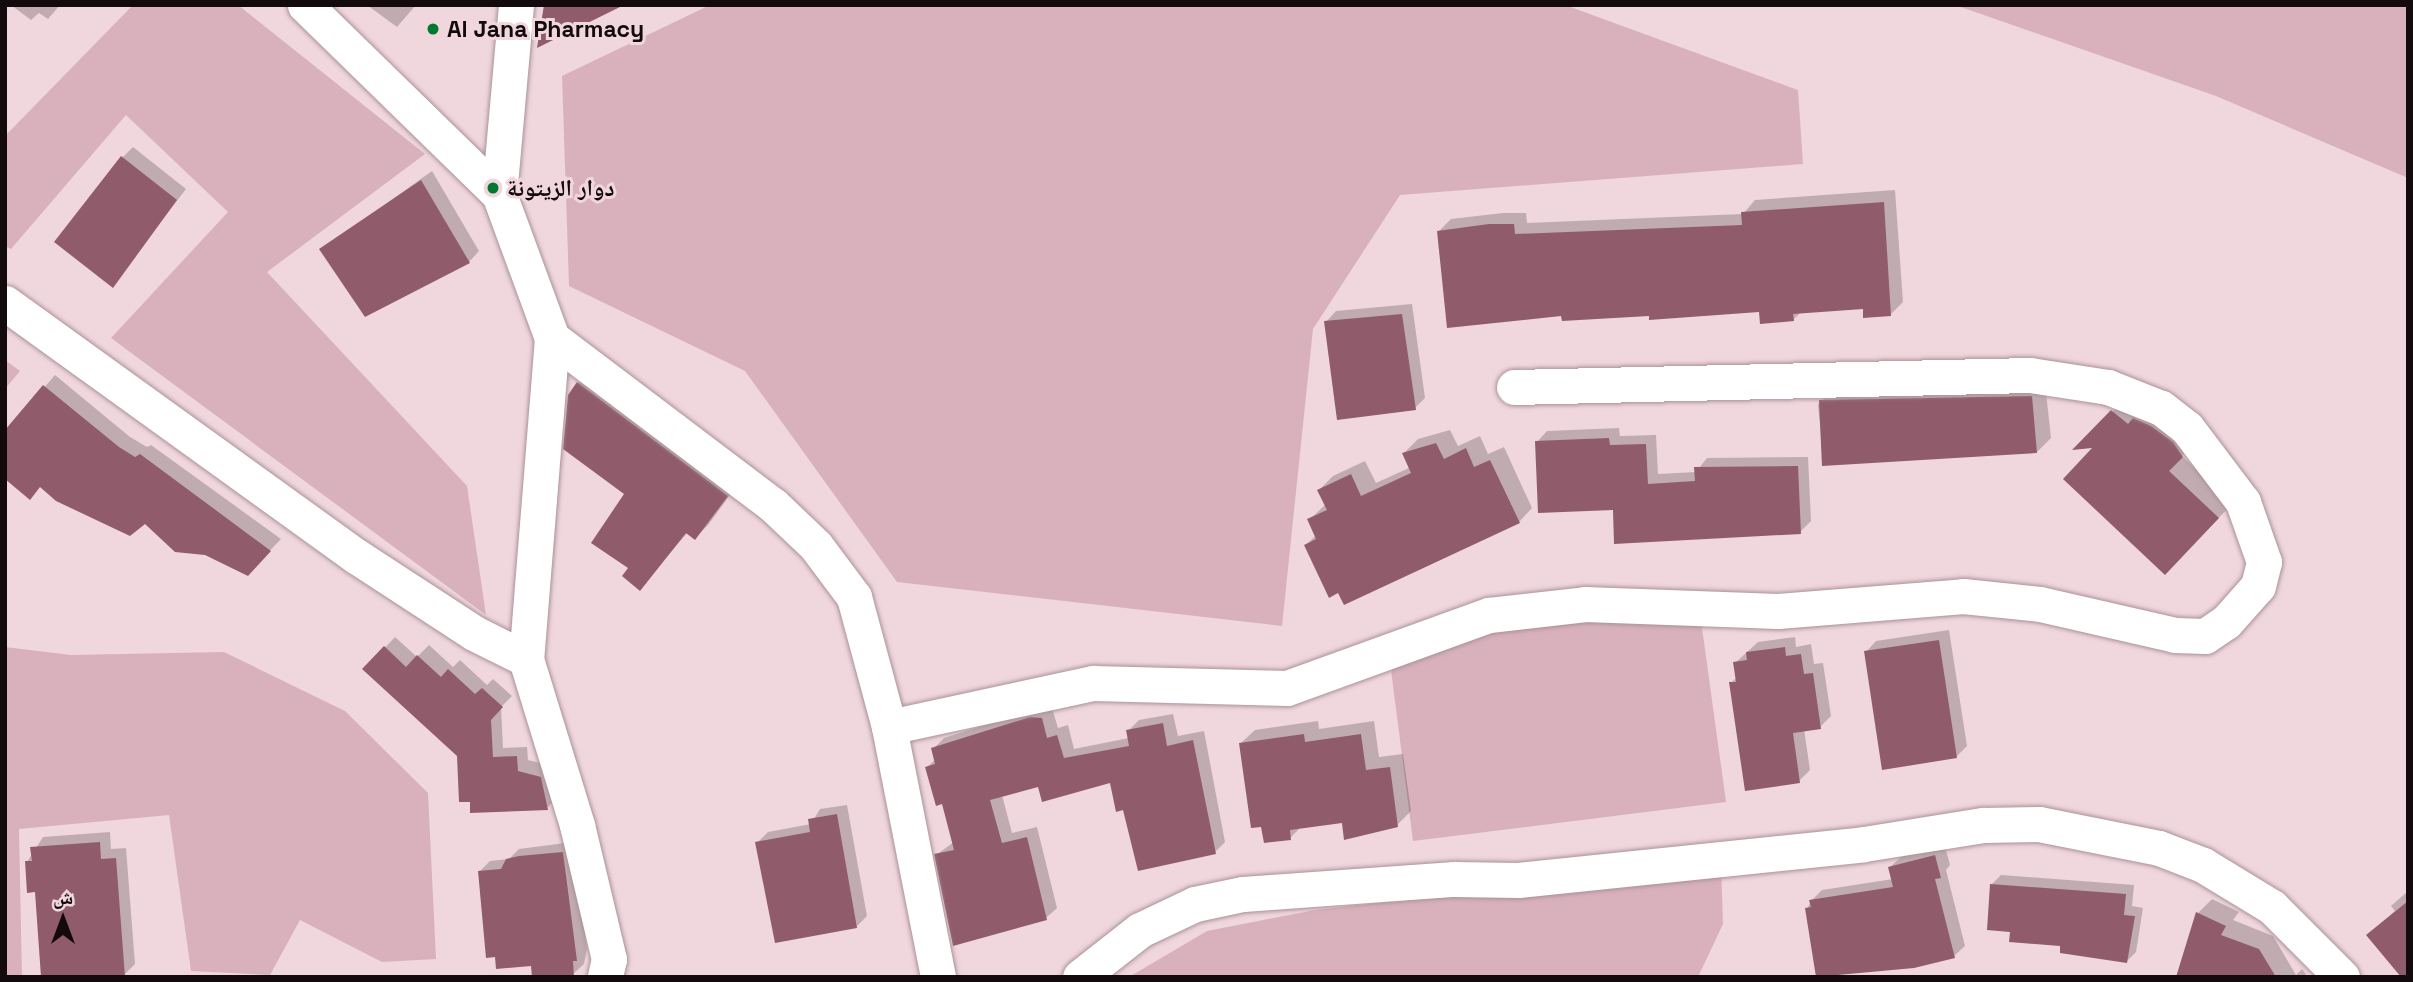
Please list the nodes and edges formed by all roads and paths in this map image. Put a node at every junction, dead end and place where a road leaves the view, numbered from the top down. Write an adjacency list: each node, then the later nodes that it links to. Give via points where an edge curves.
1 (305, 5): 3 (street)
2 (516, 5): 3 (street)
3 (499, 194): 5 (street)
4 (5, 303): 7 (street, via 356,556 474,633)
5 (552, 338): 7 (street); 8 (street, via 736,474 816,546 854,597)
6 (1514, 387): 8 (street, via 2030,375 2108,387 2161,408 2186,428 2243,502 2264,562 2258,586 2225,622 2205,636 2175,635 2040,604 1963,596 1778,611 1585,604 1489,615 1287,688 1093,683)
7 (526, 659): 9 (street, via 578,825 609,959)
8 (889, 727): 10 (street)
9 (605, 977)
10 (938, 977)
11 (1080, 977): 12 (street, via 1140,930 1195,904 1243,894 1454,879 1518,880 1864,844 1983,825 2039,824 2159,848 2196,862 2272,907)
12 (2342, 977)

